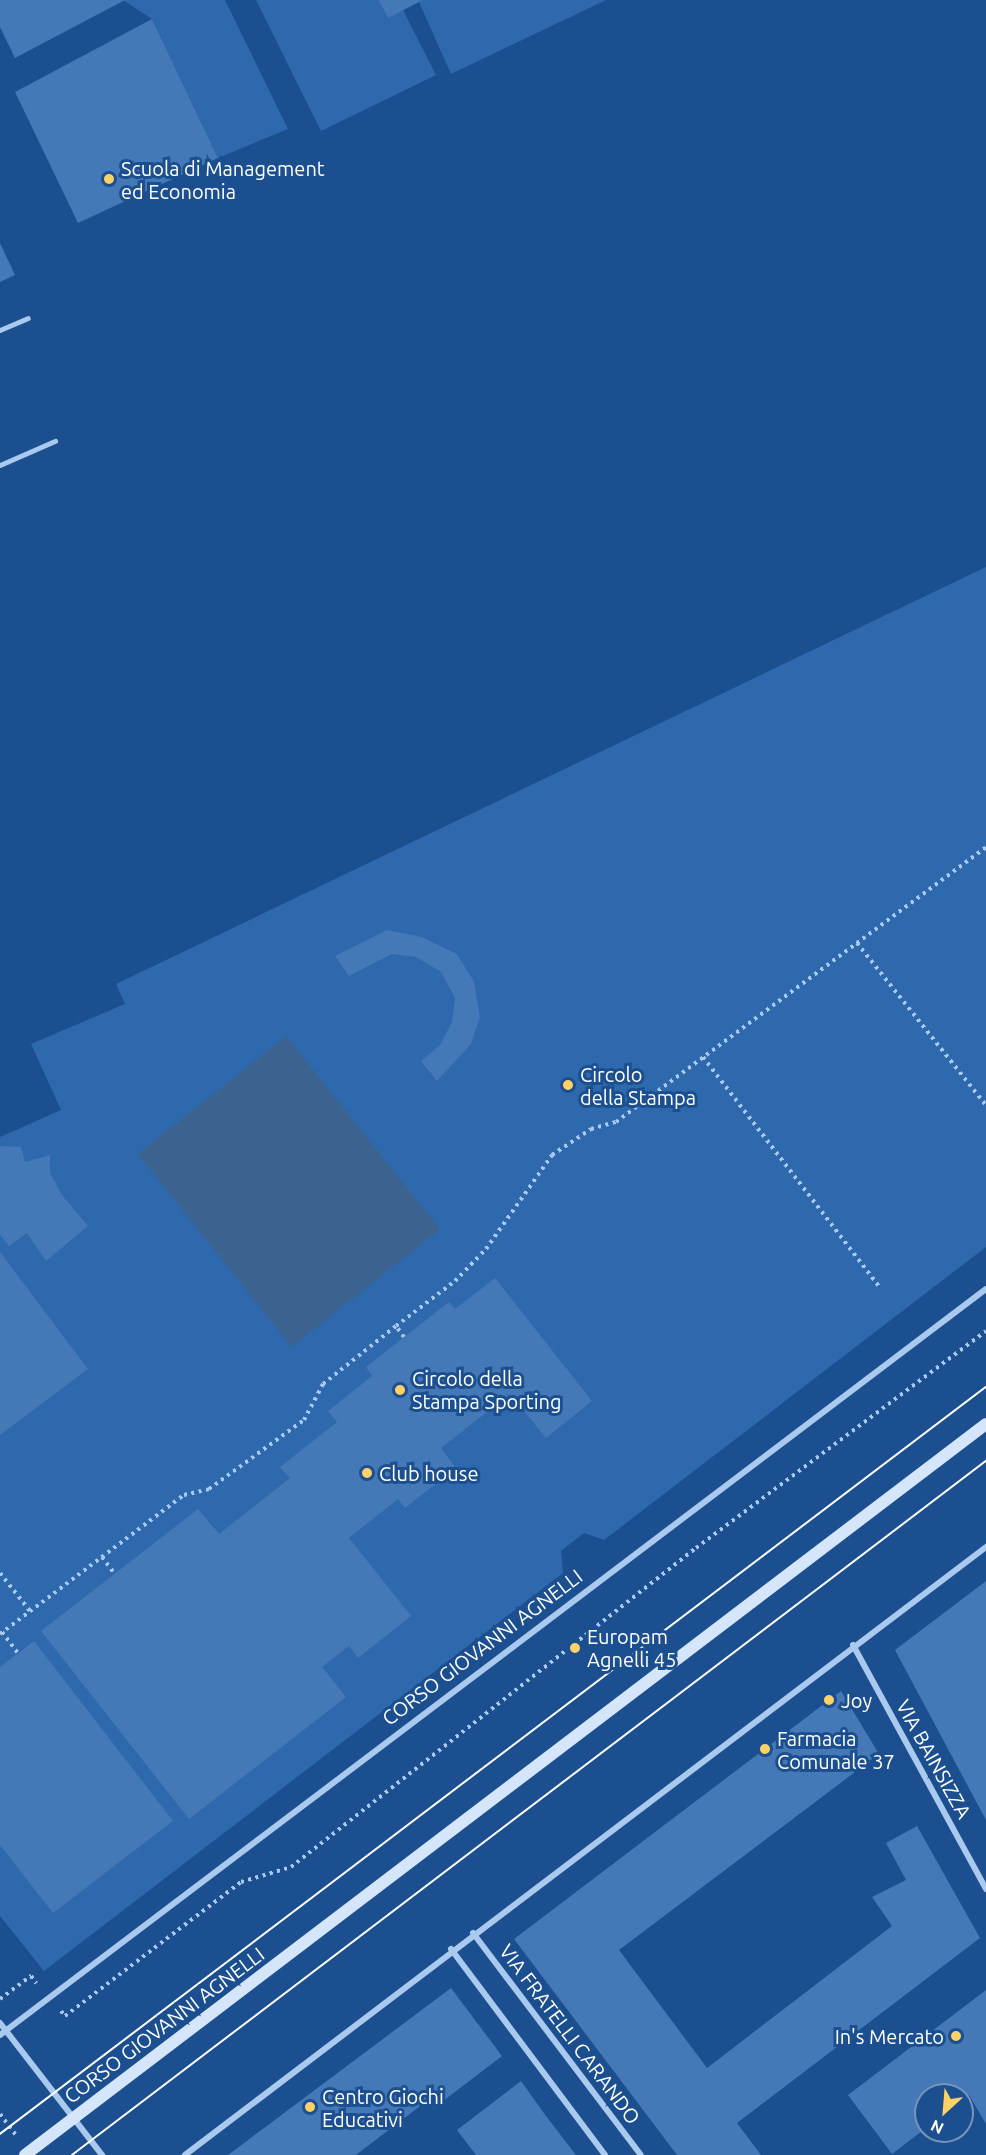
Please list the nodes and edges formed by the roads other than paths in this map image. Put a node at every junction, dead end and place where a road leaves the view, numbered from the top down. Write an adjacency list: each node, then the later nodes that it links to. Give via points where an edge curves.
1 (28, 318): 2 (lane)
2 (0, 330)
3 (55, 441): 4 (lane)
4 (0, 465)
5 (986, 1289): 13 (street, CORSO GIOVANNI AGNELLI)
6 (986, 1424): 14 (main road, CORSO GIOVANNI AGNELLI)
7 (986, 1547): 8 (street)
8 (853, 1645): 9 (street, VIA BAINSIZZA); 10 (street)
9 (986, 1889)
10 (473, 1933): 11 (street); 19 (street, VIA FRATELLI CARANDO)
11 (451, 1949): 17 (street); 18 (street)
12 (0, 2024): 13 (street)
13 (3, 2033): 14 (street)
14 (73, 2118): 15 (main road, CORSO GIOVANNI AGNELLI); 16 (street)
15 (24, 2155)
16 (102, 2155)
17 (185, 2155)
18 (605, 2155)
19 (641, 2155)

